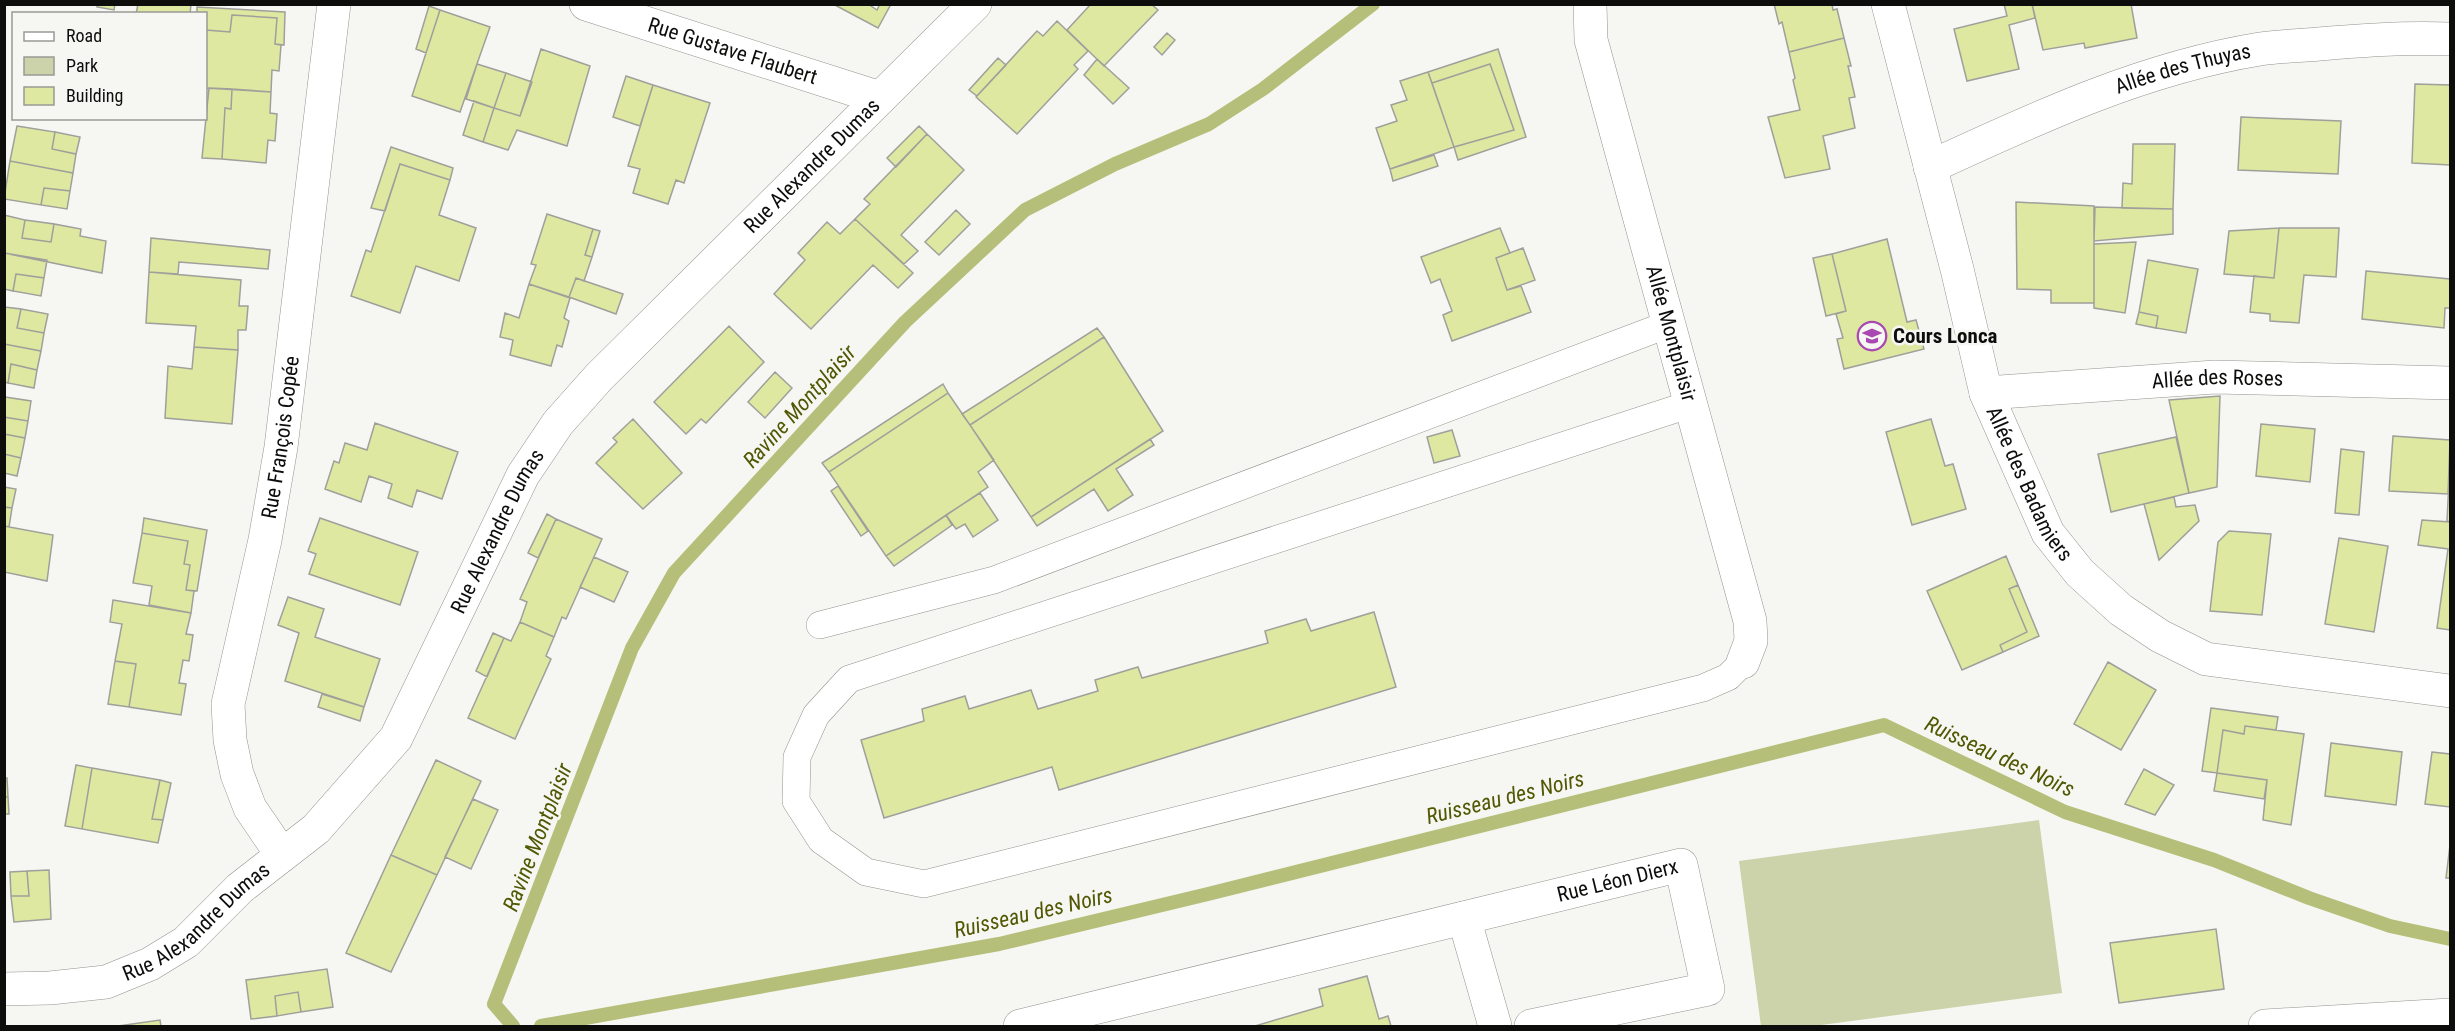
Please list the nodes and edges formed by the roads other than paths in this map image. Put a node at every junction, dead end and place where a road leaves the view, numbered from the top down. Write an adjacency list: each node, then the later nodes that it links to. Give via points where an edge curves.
1 (334, 4): 16 (street, Rue François Copée, via 281,447 266,540 228,704 237,774 250,808)
2 (586, 4): 7 (street, Rue Gustave Flaubert)
3 (975, 4): 7 (street, Rue Alexandre Dumas)
4 (1590, 4): 9 (street, Allée Montplaisir, via 1591,40)
5 (1888, 4): 8 (street, Allée des Badamiers)
6 (2451, 39): 8 (street, Allée des Thuyas, via 2400,37 2260,49 2190,65 2046,114)
7 (880, 98): 16 (street, Rue Alexandre Dumas, via 599,377 558,423 523,475 396,738 316,829)
8 (1930, 166): 11 (street, Allée des Badamiers)
9 (1669, 324): 12 (street, Allée Montplaisir); 13 (lane, via 994,580)
10 (2451, 382): 11 (street, Allée des Roses, via 2215,377)
11 (1986, 393): 15 (street, Allée des Badamiers, via 2048,533 2080,573 2121,610 2160,636 2206,659)
12 (1691, 404): 14 (street, Allée Montplaisir, via 1750,621 1751,641); 14 (lane, via 849,678 816,715 797,757 796,801 821,840 866,872 924,885 1703,688 1728,677)
13 (820, 625)
14 (1743, 662)
15 (2451, 691)
16 (282, 855): 18 (street, Rue Alexandre Dumas, via 240,888 186,942 150,964 106,982)
17 (1464, 918): 20 (street, Rue Léon Dierx); 22 (street); 23 (street, Rue Léon Dierx, via 1681,865 1708,989)
18 (4, 989)
19 (2451, 1015): 24 (street)
20 (1096, 1018): 21 (street, Rue Léon Dierx)
21 (1020, 1026)
22 (1495, 1026)
23 (1532, 1026)
24 (2265, 1026)

